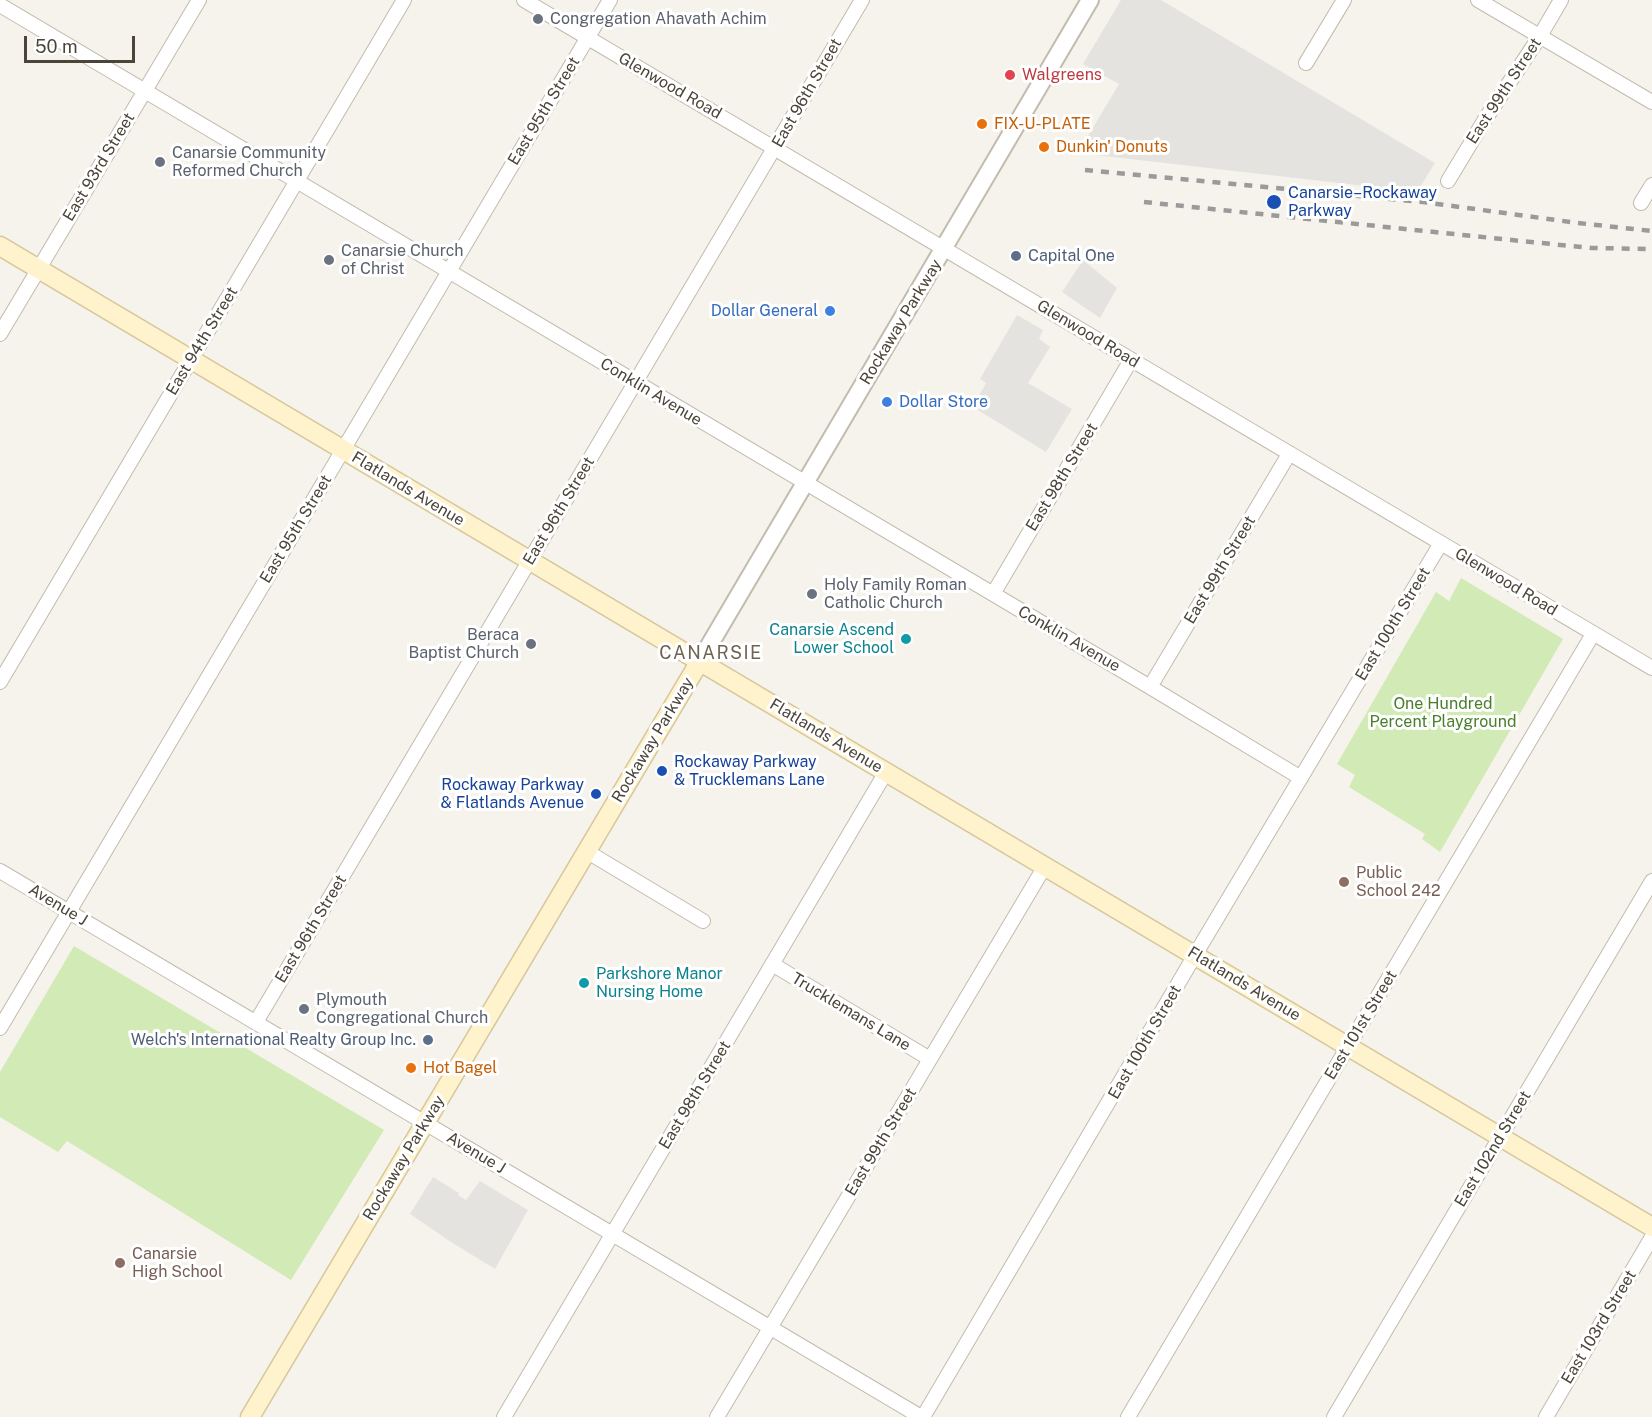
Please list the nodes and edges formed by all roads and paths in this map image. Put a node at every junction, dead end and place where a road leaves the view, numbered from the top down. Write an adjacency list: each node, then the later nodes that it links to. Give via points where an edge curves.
1 (199, 0): 14 (street, East 93rd Street)
2 (404, 0): 17 (street, East 94th Street)
3 (524, 0): 12 (street, Glenwood Road)
4 (610, 0): 12 (street, East 95th Street)
5 (862, 0): 16 (street, East 96th Street)
6 (1090, 0): 22 (street, Rockaway Parkway)
7 (1344, 0): 13 (street)
8 (1478, 0): 11 (street)
9 (1561, 0): 11 (street, East 99th Street)
10 (0, 5): 14 (street, Conklin Avenue)
11 (1540, 36): 15 (street); 18 (street, East 99th Street)
12 (588, 38): 16 (street, Glenwood Road); 24 (street, East 95th Street)
13 (1306, 63)
14 (145, 91): 17 (street, Conklin Avenue); 23 (street, East 93rd Street)
15 (1652, 102)
16 (775, 148): 22 (street, Glenwood Road); 28 (street, East 96th Street)
17 (297, 181): 24 (street, Conklin Avenue); 26 (street, East 94th Street)
18 (1448, 181)
19 (1652, 185): 20 (street)
20 (1641, 203)
21 (0, 246): 23 (main road, Flatlands Avenue)
22 (944, 249): 27 (street, Glenwood Road); 31 (street, Rockaway Parkway)
23 (39, 269): 25 (street, East 93rd Street); 26 (main road, Flatlands Avenue)
24 (449, 271): 28 (street, Conklin Avenue); 29 (street, East 95th Street)
25 (0, 334)
26 (191, 359): 29 (main road, Flatlands Avenue); 38 (street, East 94th Street)
27 (1131, 360): 30 (street, Glenwood Road); 34 (street, East 98th Street)
28 (636, 383): 31 (street, Conklin Avenue); 33 (street, East 96th Street)
29 (343, 450): 33 (main road, Flatlands Avenue); 46 (street, East 95th Street)
30 (1289, 454): 32 (street, Glenwood Road); 39 (street, East 99th Street)
31 (805, 483): 34 (street, Conklin Avenue); 36 (street, Rockaway Parkway)
32 (1441, 543): 35 (street, Glenwood Road); 41 (street, East 100th Street)
33 (530, 561): 36 (main road, Flatlands Avenue); 50 (street, East 96th Street)
34 (993, 594): 39 (street, Conklin Avenue)
35 (1593, 634): 37 (street, Glenwood Road); 52 (street, East 101st Street)
36 (700, 661): 40 (main road, Flatlands Avenue); 42 (main road, Rockaway Parkway)
37 (1652, 668)
38 (0, 682)
39 (1150, 687): 41 (street, Conklin Avenue)
40 (886, 772): 43 (main road, Flatlands Avenue); 49 (street, East 98th Street)
41 (1301, 778): 48 (street, East 100th Street)
42 (586, 851): 47 (street); 54 (main road, Rockaway Parkway)
43 (1045, 866): 48 (main road, Flatlands Avenue); 53 (street, East 99th Street)
44 (0, 871): 46 (street, Avenue J)
45 (1652, 881): 55 (street, East 102nd Street)
46 (69, 912): 50 (street, Avenue J); 51 (street, East 95th Street)
47 (703, 921)
48 (1195, 955): 52 (main road, Flatlands Avenue); 63 (street, East 100th Street)
49 (772, 964): 53 (street, Trucklemans Lane); 57 (street, East 98th Street)
50 (256, 1022): 54 (street, Avenue J)
51 (0, 1028)
52 (1348, 1047): 55 (main road, Flatlands Avenue); 64 (street, East 101st Street)
53 (930, 1059): 59 (street, East 99th Street)
54 (425, 1123): 57 (street, Avenue J); 60 (main road, Rockaway Parkway)
55 (1500, 1137): 56 (main road, Flatlands Avenue); 65 (street, East 102nd Street)
56 (1652, 1227)
57 (612, 1234): 59 (street, Avenue J); 61 (street, East 98th Street)
58 (1652, 1237): 66 (street, East 103rd Street)
59 (770, 1328): 62 (street, East 99th Street); 63 (street, Avenue J)
60 (250, 1417)
61 (504, 1417)
62 (717, 1417)
63 (922, 1417)
64 (1128, 1417)
65 (1334, 1417)
66 (1546, 1417)

